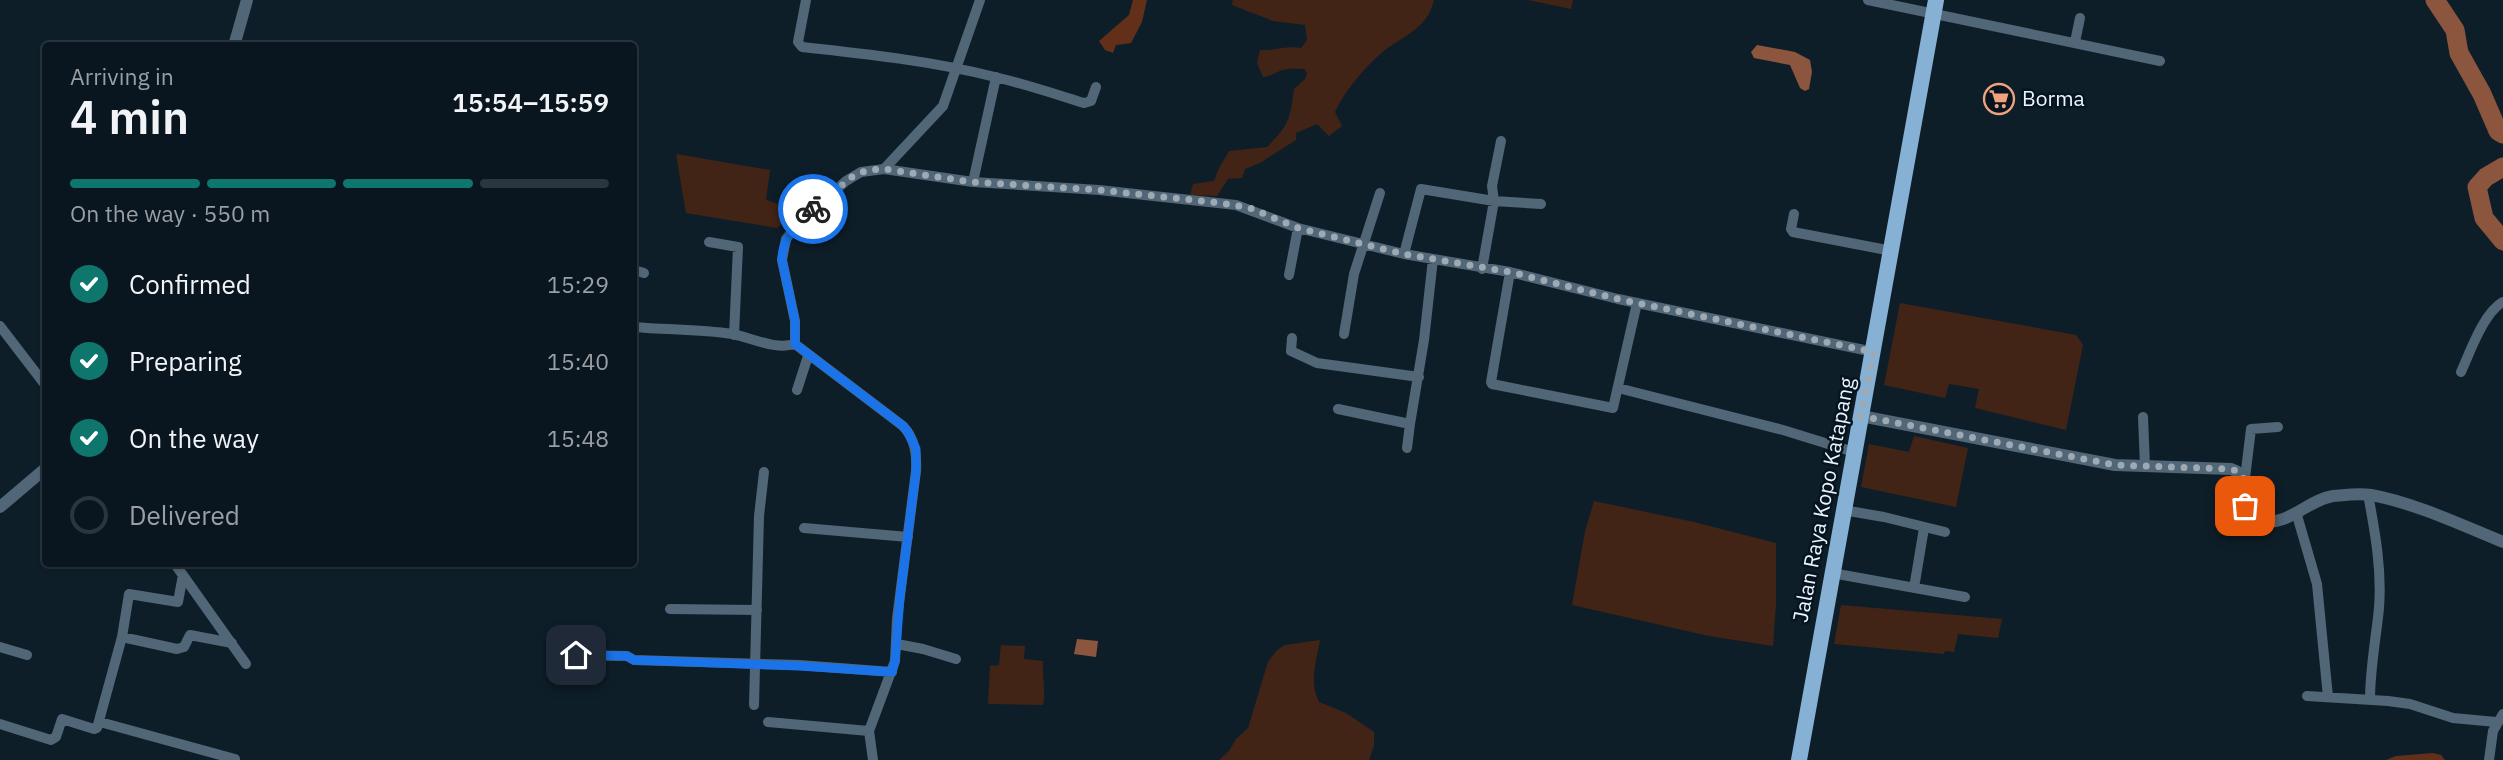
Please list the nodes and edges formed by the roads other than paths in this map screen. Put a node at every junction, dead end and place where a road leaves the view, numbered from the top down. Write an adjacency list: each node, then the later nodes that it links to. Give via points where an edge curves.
1 (247, 0): 7 (street)
2 (806, 0): 10 (street, via 798,42 802,47)
3 (980, 0): 10 (street)
4 (1868, 0): 5 (street)
5 (1935, 6): 8 (street); 23 (main road, Jalan Raya Kopo Katapang)
6 (2080, 18): 8 (street)
7 (235, 42)
8 (2075, 42): 9 (street)
9 (2160, 61)
10 (956, 69): 11 (street); 14 (street, via 935,118)
11 (996, 77): 12 (street, via 1084,103 1091,101); 15 (street)
12 (1096, 87)
13 (1501, 141): 17 (street, via 1492,186)
14 (884, 169): 15 (street); 36 (street, via 861,172 846,181 786,239 782,260 795,321)
15 (972, 182): 20 (street, via 1236,205)
16 (1380, 193): 22 (street)
17 (1494, 201): 18 (street); 24 (street, via 1421,189); 26 (street)
18 (1541, 204)
19 (1794, 214): 23 (street, via 1793,232)
20 (1298, 228): 22 (street); 28 (street)
21 (709, 242): 34 (street, via 738,247)
22 (1364, 243): 24 (street); 33 (street)
23 (1892, 251): 37 (main road, Jalan Raya Kopo Katapang)
24 (1404, 254): 25 (street)
25 (1433, 259): 26 (street); 40 (street)
26 (1482, 269): 27 (street)
27 (1510, 272): 30 (street); 42 (street, via 1491,383 1613,408)
28 (1289, 275)
29 (2503, 302): 39 (street, via 2493,311)
30 (1637, 303): 37 (street); 42 (street)
31 (0, 326): 41 (street)
32 (637, 327): 34 (street)
33 (1344, 334)
34 (734, 335): 36 (street, via 769,344)
35 (1292, 338): 40 (street, via 1291,351 1309,361)
36 (795, 344): 38 (street)
37 (1874, 352): 45 (main road, Jalan Raya Kopo Katapang)
38 (808, 356): 43 (street); 62 (street, via 908,432 917,460)
39 (2461, 372)
40 (1419, 377): 47 (street)
41 (42, 381)
42 (1618, 388): 50 (street)
43 (797, 390)
44 (1338, 409): 47 (street)
45 (1861, 416): 50 (main road, Jalan Raya Kopo Katapang); 51 (street, via 2090,461)
46 (2143, 417): 51 (street)
47 (1410, 424): 49 (street)
48 (2278, 427): 54 (street, via 2251,429)
49 (1407, 448)
50 (1854, 452): 57 (main road, Jalan Raya Kopo Katapang)
51 (2145, 467): 54 (street, via 2224,468)
52 (42, 471): 56 (street)
53 (764, 472): 70 (street)
54 (2245, 478): 58 (street, via 2244,502 2252,517 2272,522)
55 (2368, 494): 58 (street, via 2330,497); 63 (street); 83 (street, via 2379,568)
56 (0, 507)
57 (1843, 510): 60 (street); 65 (main road, Jalan Raya Kopo Katapang)
58 (2296, 512): 82 (street, via 2317,584)
59 (804, 528): 62 (street)
60 (1924, 528): 61 (street); 67 (street)
61 (1945, 532)
62 (908, 537): 73 (street)
63 (2503, 542)
64 (177, 567): 66 (street)
65 (1832, 573): 67 (street); 92 (main road, Jalan Raya Kopo Katapang)
66 (183, 575): 71 (street, via 177,602 129,595); 72 (street)
67 (1914, 588): 68 (street)
68 (1965, 597)
69 (670, 609): 70 (street)
70 (757, 610): 79 (street)
71 (122, 636): 72 (street, via 177,649 184,647 190,635); 86 (street)
72 (232, 643): 78 (street)
73 (897, 644): 77 (street); 80 (street)
74 (0, 647): 75 (street)
75 (27, 655)
76 (573, 655): 79 (street)
77 (956, 659)
78 (246, 664)
79 (755, 665): 80 (street); 84 (street)
80 (892, 672): 89 (street)
81 (2307, 696): 82 (street)
82 (2329, 697): 83 (street)
83 (2370, 699): 85 (street, via 2410,704 2453,718)
84 (754, 705)
85 (2500, 718): 93 (street, via 2491,737)
86 (100, 722): 88 (street, via 93,729 62,719 51,740); 90 (street)
87 (768, 722): 89 (street)
88 (0, 724)
89 (869, 731): 91 (street)
90 (235, 759)
91 (873, 760)
92 (1799, 760)
93 (2489, 760)

